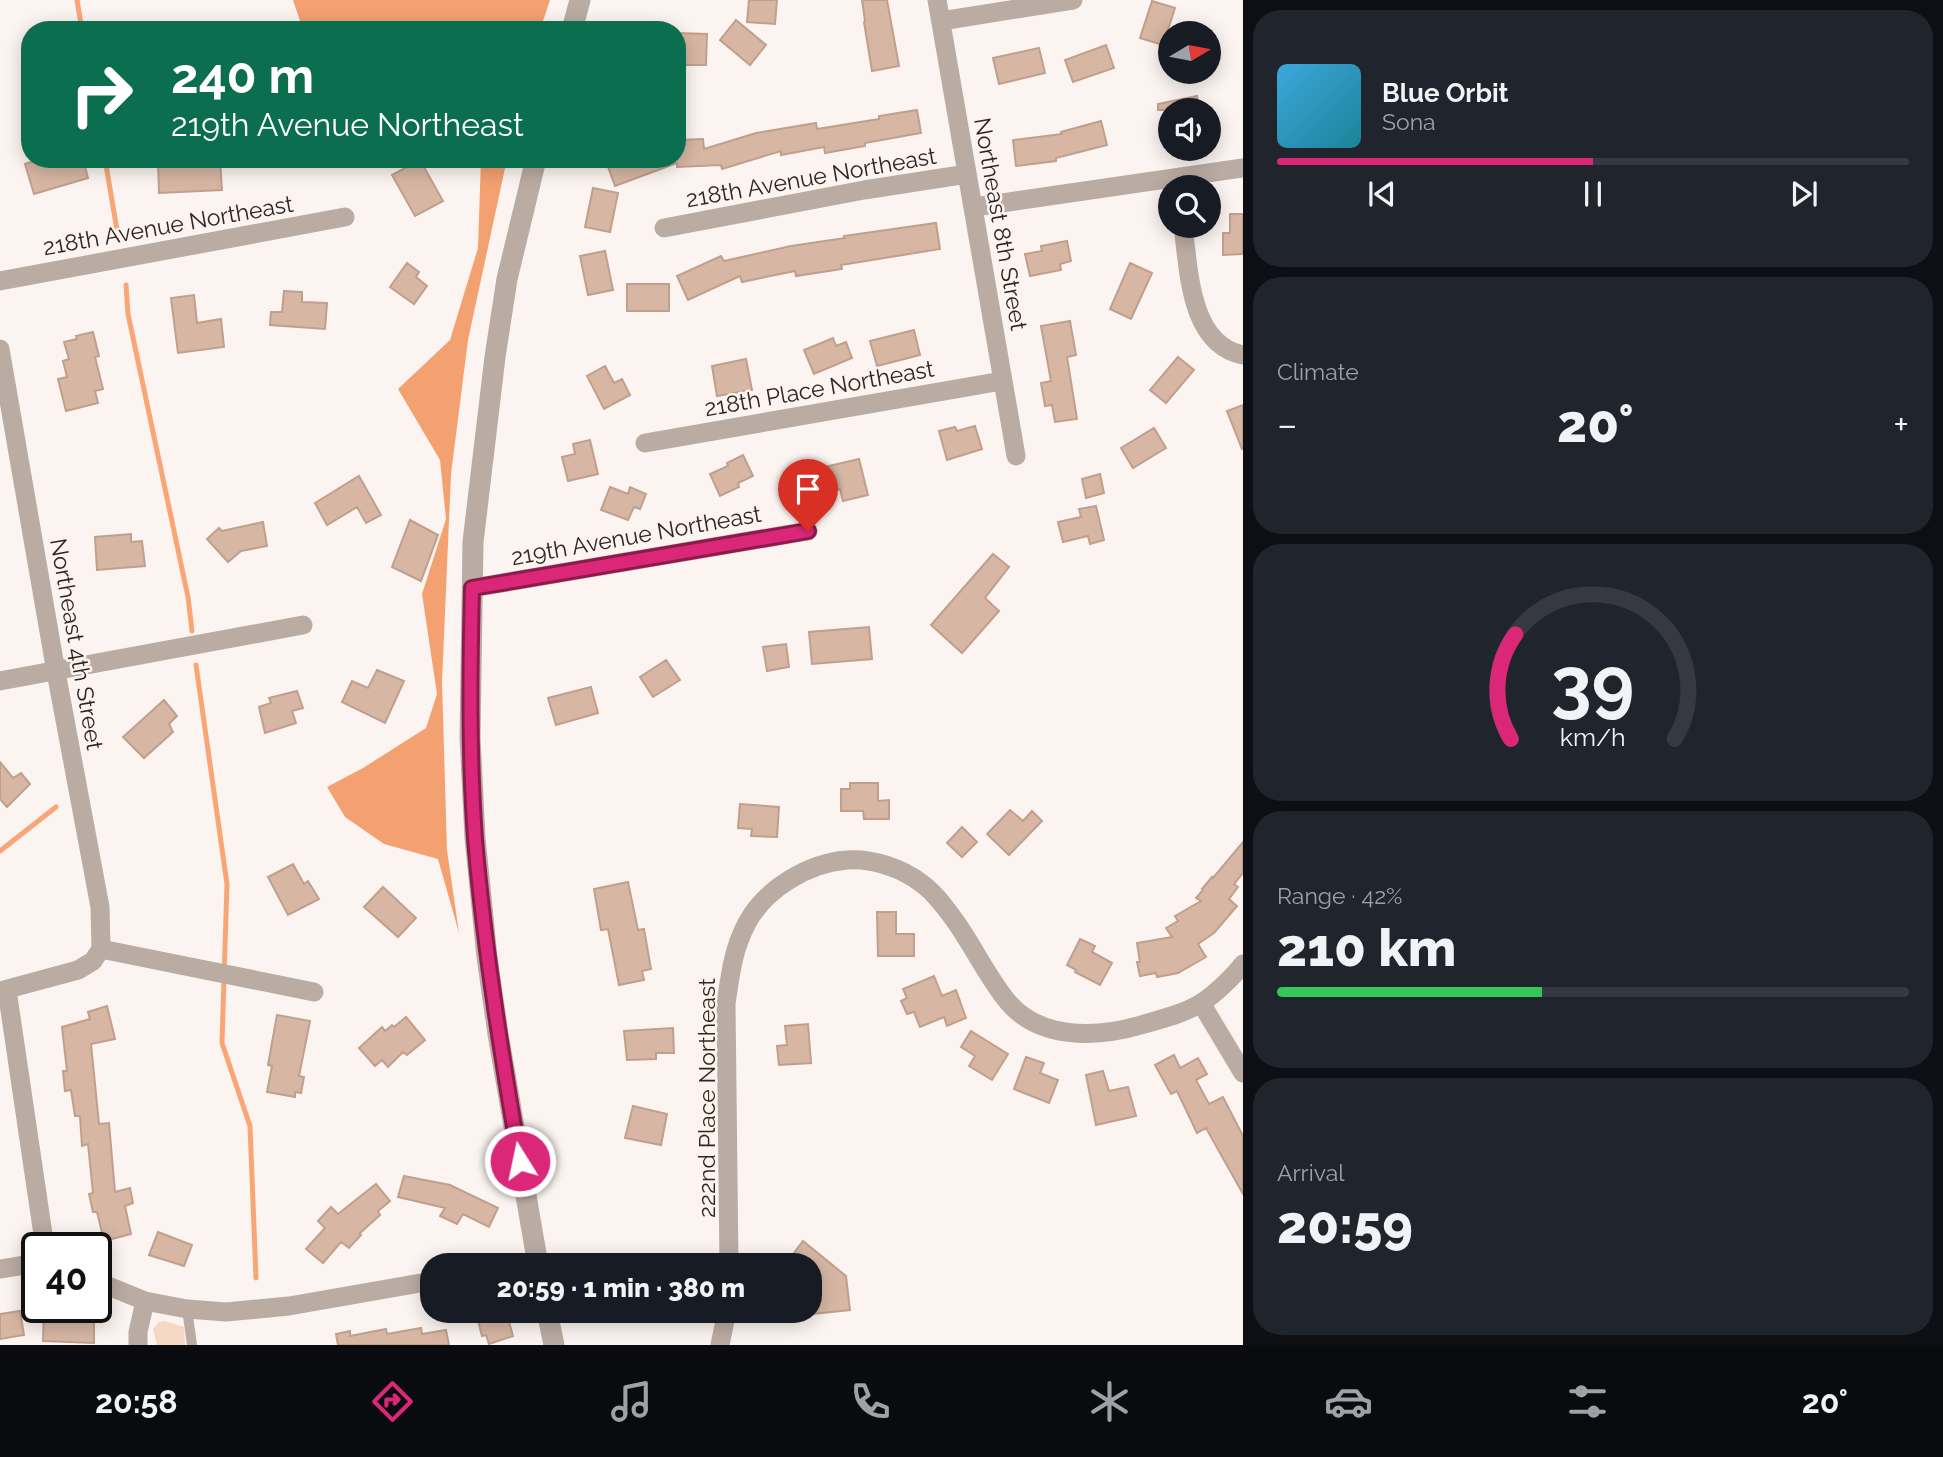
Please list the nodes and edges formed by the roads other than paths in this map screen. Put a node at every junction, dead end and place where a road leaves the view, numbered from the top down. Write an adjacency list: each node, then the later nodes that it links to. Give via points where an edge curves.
1 (580, 0): 4 (street)
2 (937, 0): 5 (street, Northeast 8th Street)
3 (1073, 0): 5 (street)
4 (574, 21)
5 (941, 21): 8 (street, Northeast 8th Street)
6 (535, 168): 22 (street, via 499,331 474,528)
7 (1243, 168): 9 (street)
8 (967, 174): 11 (street, Northeast 8th Street); 13 (street, 218th Avenue Northeast)
9 (1210, 175)
10 (1158, 184): 11 (street)
11 (974, 207): 18 (street, Northeast 8th Street)
12 (345, 217): 15 (street, 218th Avenue Northeast)
13 (664, 228)
14 (1185, 238): 17 (street, via 1194,303 1202,322 1218,342)
15 (0, 281)
16 (0, 349): 24 (street, Northeast 4th Street)
17 (1243, 355)
18 (1002, 381): 19 (street, 218th Place Northeast); 20 (street, Northeast 8th Street)
19 (645, 443)
20 (1016, 456)
21 (808, 531): 22 (street, 219th Avenue Northeast)
22 (472, 588): 33 (street, via 470,737 475,838 487,957)
23 (303, 625): 24 (street)
24 (56, 672): 25 (street); 26 (street, Northeast 4th Street, via 100,907)
25 (0, 681)
26 (101, 949): 28 (street, via 78,970); 29 (street)
27 (1243, 964): 30 (street, 222nd Place Northeast)
28 (4, 991): 32 (street)
29 (314, 992)
30 (1201, 1003): 31 (street); 34 (street, 222nd Place Northeast, via 1173,1016 1107,1032 1045,1028 1007,1002 964,932 922,883 898,870 847,860 794,877 769,895 748,921 732,962 726,1004)
31 (1243, 1073)
32 (42, 1232)
33 (531, 1253)
34 (729, 1253)
35 (21, 1266): 36 (street)
36 (0, 1269)
37 (420, 1283): 40 (street, via 289,1306 226,1312)
38 (112, 1288): 39 (street)
39 (145, 1301): 40 (street); 43 (street)
40 (187, 1309): 44 (lane)
41 (549, 1323): 45 (street)
42 (725, 1323): 46 (street)
43 (138, 1345)
44 (192, 1345)
45 (554, 1345)
46 (720, 1345)

